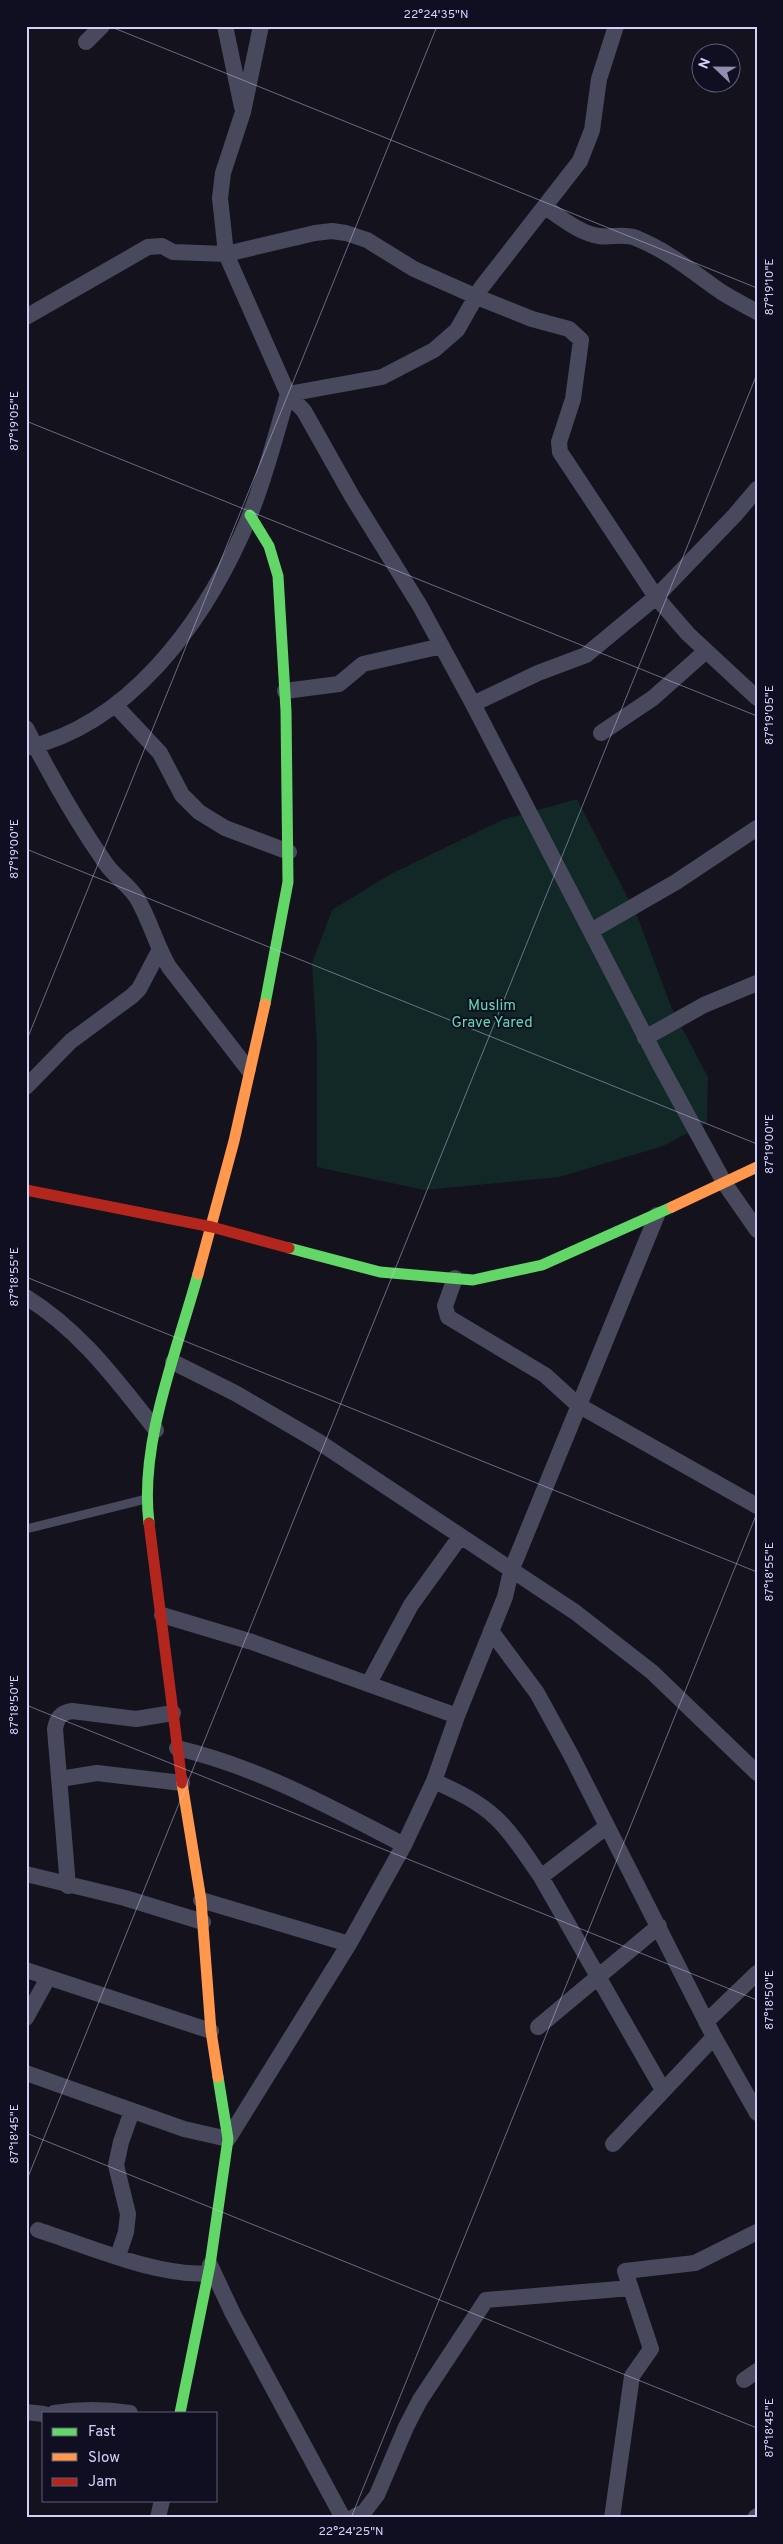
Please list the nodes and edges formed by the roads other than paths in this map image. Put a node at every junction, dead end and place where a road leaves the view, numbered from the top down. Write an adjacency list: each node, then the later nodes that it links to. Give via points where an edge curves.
1 (102, 26): 5 (street)
2 (225, 26): 6 (street)
3 (261, 26): 6 (street)
4 (616, 26): 7 (street, via 601,71 588,144 580,161)
5 (86, 42)
6 (243, 112): 8 (street, via 223,173 221,190)
7 (546, 207): 9 (street); 10 (street, via 580,230 597,236 635,238 668,254 721,292)
8 (226, 254): 9 (street, via 332,231 367,240 414,269); 11 (street, via 173,252 162,246 148,247); 12 (street)
9 (477, 297): 12 (street, via 457,330 434,350 409,364 382,377); 15 (street, via 532,319 569,329 581,340 573,399 559,442 560,452)
10 (757, 312)
11 (26, 317)
12 (288, 394): 14 (street); 16 (street, via 304,411 352,498)
13 (757, 489): 15 (street)
14 (250, 515): 18 (street, via 268,546 278,576); 20 (street, via 219,582 200,610 166,656)
15 (656, 597): 17 (street); 21 (street, via 586,655 538,673)
16 (442, 646): 18 (street, via 363,664 339,684); 21 (street)
17 (706, 651): 19 (street); 23 (street, via 653,698)
18 (285, 690): 26 (street)
19 (757, 698)
20 (116, 704): 24 (street, via 102,715); 26 (street, via 160,753 182,795 195,808 226,828)
21 (473, 704): 27 (street)
22 (26, 728): 24 (street)
23 (602, 733)
24 (31, 747): 28 (street, via 107,866 136,896)
25 (757, 828): 27 (street, via 676,882)
26 (289, 852): 31 (street, via 282,927)
27 (590, 931): 30 (street)
28 (159, 951): 31 (street); 32 (street, via 139,989 71,1041)
29 (757, 983): 30 (street, via 704,1005)
30 (646, 1038): 34 (street)
31 (248, 1069): 37 (street)
32 (26, 1087)
33 (757, 1167): 34 (street)
34 (725, 1184): 36 (street); 38 (street)
35 (26, 1190): 37 (street)
36 (657, 1215): 39 (street, via 542,1265 473,1280); 42 (street)
37 (212, 1227): 39 (street, via 380,1272); 41 (street)
38 (757, 1230)
39 (455, 1278): 42 (street, via 446,1306 448,1317 545,1375)
40 (26, 1297): 43 (street, via 72,1330 97,1355)
41 (173, 1362): 43 (street); 47 (street, via 235,1393 319,1442)
42 (578, 1405): 45 (street); 48 (street)
43 (156, 1430): 44 (street)
44 (146, 1498): 46 (lane); 49 (street)
45 (757, 1506)
46 (26, 1529)
47 (460, 1537): 48 (street); 51 (street, via 410,1605)
48 (511, 1571): 50 (street, via 505,1597); 55 (street, via 574,1612 652,1672)
49 (162, 1615): 51 (street); 52 (street)
50 (491, 1631): 53 (street); 59 (street, via 537,1693 572,1755)
51 (369, 1683): 53 (street)
52 (173, 1713): 54 (street); 56 (street, via 136,1719 63,1712 55,1729)
53 (457, 1716): 57 (street)
54 (176, 1748): 58 (street); 60 (street, via 253,1770)
55 (757, 1773)
56 (60, 1779): 58 (street, via 97,1773); 63 (street)
57 (434, 1780): 60 (street); 62 (street, via 470,1798 497,1818)
58 (182, 1783): 64 (street)
59 (606, 1826): 62 (street); 66 (street)
60 (404, 1845): 67 (street)
61 (26, 1874): 63 (street)
62 (541, 1877): 70 (street)
63 (68, 1886): 65 (street, via 125,1898)
64 (201, 1900): 65 (street); 67 (street)
65 (203, 1922): 75 (street)
66 (659, 1926): 70 (street); 74 (street)
67 (349, 1944): 80 (street)
68 (26, 1970): 71 (street)
69 (756, 1974): 74 (street)
70 (597, 1975): 73 (street); 77 (street)
71 (48, 1978): 72 (street); 75 (street)
72 (26, 2018)
73 (538, 2027)
74 (710, 2030): 77 (street); 79 (street)
75 (211, 2031): 80 (street)
76 (26, 2073): 78 (street)
77 (663, 2090): 81 (street)
78 (132, 2112): 80 (street); 84 (street, via 116,2165 128,2214)
79 (757, 2113)
80 (228, 2140): 85 (street)
81 (613, 2144)
82 (38, 2230): 84 (street)
83 (757, 2232): 86 (street, via 695,2263 625,2271)
84 (118, 2256): 85 (street, via 177,2272)
85 (209, 2269): 90 (street); 94 (street)
86 (630, 2288): 95 (street, via 486,2300 420,2400 378,2495 364,2512); 96 (street, via 651,2349 632,2376)
87 (26, 2412): 91 (street)
88 (62, 2412): 89 (street, via 87,2409)
89 (119, 2412)
90 (180, 2412)
91 (42, 2414)
92 (162, 2502): 93 (street)
93 (158, 2518)
94 (343, 2518)
95 (352, 2518)
96 (612, 2518)

